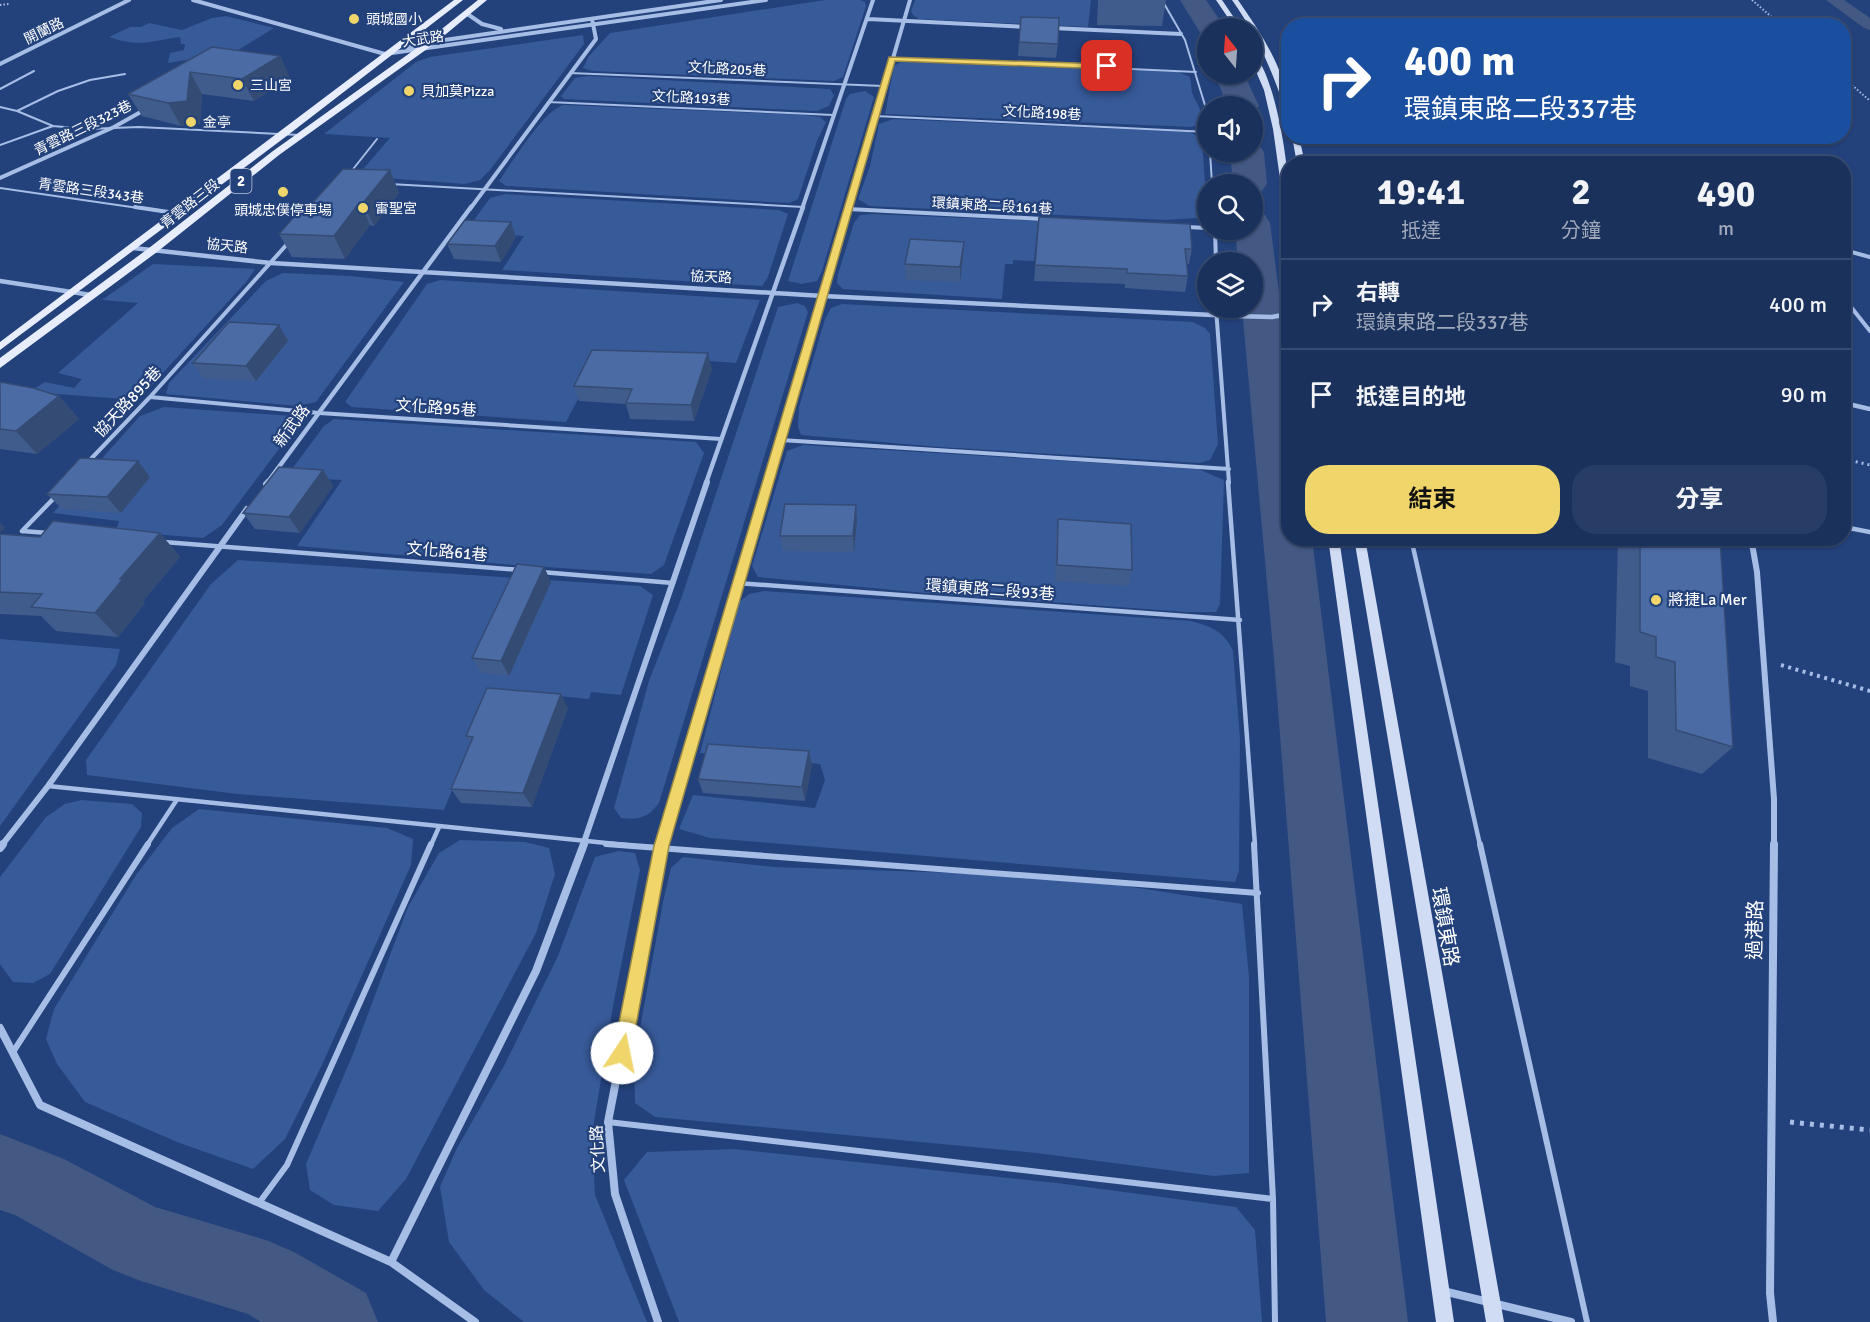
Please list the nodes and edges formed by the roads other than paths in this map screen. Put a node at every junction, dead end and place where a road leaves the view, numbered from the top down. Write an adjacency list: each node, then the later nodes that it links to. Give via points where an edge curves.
1 (129, 0): 25 (street, 開蘭路)
2 (193, 0): 23 (street)
3 (459, 0): 23 (main road, 青雲路三段 / 2)
4 (483, 0): 12 (main road, 青雲路三段 / 2)
5 (722, 0): 16 (street, 大武路)
6 (766, 0): 16 (street, 大武路)
7 (873, 0): 14 (street)
8 (910, 0): 15 (street, 文化路)
9 (1162, 0): 20 (lane)
10 (1219, 0): 13 (street)
11 (1235, 0): 33 (street, via 1275,66)
12 (466, 13): 19 (street, via 482,25); 21 (main road, 青雲路三段 / 2)
13 (1231, 18)
14 (868, 19): 15 (street); 31 (street)
15 (904, 21): 17 (street); 24 (street, 文化路)
16 (593, 22): 19 (street, 大武路); 22 (street, 大武路); 28 (street, 新武路, via 596,39)
17 (1030, 27)
18 (1042, 27): 20 (street)
19 (510, 30): 21 (street, 大武路)
20 (1181, 34): 27 (lane)
21 (431, 42): 22 (main road, 青雲路三段 / 2); 23 (street, 大武路)
22 (419, 50): 23 (street, 大武路); 46 (main road, 青雲路三段 / 2)
23 (385, 54): 45 (main road, 青雲路三段 / 2)
24 (892, 58): 27 (lane); 32 (street, 文化路)
25 (0, 64)
26 (34, 71): 34 (lane)
27 (1196, 72): 35 (lane)
28 (570, 73): 31 (lane, 文化路205巷); 36 (street, 新武路)
29 (1263, 73): 49 (street)
30 (125, 74): 39 (lane, via 68,87)
31 (846, 85): 32 (lane, 文化路205巷); 40 (street)
32 (883, 86): 41 (street, 文化路)
33 (1281, 86)
34 (0, 89)
35 (1203, 96)
36 (548, 102): 40 (lane, 文化路193巷); 54 (street, 新武路)
37 (0, 108): 39 (lane)
38 (148, 108): 43 (street, 青雲路三段323巷)
39 (17, 111): 42 (lane)
40 (833, 115): 55 (street)
41 (875, 116): 44 (lane, 文化路198巷); 56 (street, 文化路)
42 (52, 126): 43 (lane); 48 (lane)
43 (114, 127): 45 (lane); 50 (street, 青雲路三段323巷)
44 (1197, 131)
45 (285, 133): 46 (lane); 57 (main road, 青雲路三段 / 2)
46 (302, 135): 63 (main road, 青雲路三段 / 2)
47 (377, 139): 51 (lane)
48 (0, 145)
49 (1281, 158)
50 (0, 178)
51 (343, 180)
52 (390, 184): 54 (lane)
53 (0, 188): 57 (lane, 青雲路三段343巷)
54 (484, 190): 55 (lane); 67 (street, 新武路)
55 (803, 207): 70 (street)
56 (848, 209): 58 (lane, 環鎮東路二段161巷); 72 (street, 文化路)
57 (178, 214): 62 (main road, 青雲路三段 / 2)
58 (1045, 219)
59 (1184, 226): 60 (lane)
60 (1197, 227)
61 (293, 238): 66 (lane, 協天路895巷)
62 (133, 248): 63 (street, 協天路); 69 (main road, 青雲路三段 / 2)
63 (153, 250): 66 (street, 協天路); 71 (main road, 青雲路三段 / 2)
64 (1851, 252): 65 (lane)
65 (1870, 257)
66 (271, 263): 67 (street, 協天路); 81 (lane, 協天路895巷)
67 (423, 273): 70 (street, 協天路); 84 (street, 新武路)
68 (0, 281): 69 (street)
69 (70, 293): 71 (street); 79 (main road, 青雲路三段 / 2)
70 (774, 293): 72 (street, 協天路); 85 (street)
71 (92, 295): 80 (main road, 青雲路三段 / 2)
72 (823, 296): 74 (street, 協天路); 86 (street, 文化路)
73 (1851, 307): 78 (lane)
74 (1197, 314)
75 (1281, 315): 76 (street, 協天路)
76 (1263, 317)
77 (1216, 318): 88 (lane)
78 (1870, 331)
79 (0, 347)
80 (0, 364)
81 (150, 397): 84 (lane, 文化路95巷); 87 (lane, 協天路895巷)
82 (1851, 405): 83 (street)
83 (1870, 409)
84 (319, 413): 85 (lane, 文化路95巷); 90 (street, 新武路)
85 (721, 439): 103 (street)
86 (781, 440): 88 (lane); 104 (street, 文化路)
87 (86, 464)
88 (1229, 469): 105 (lane)
89 (62, 489): 93 (lane)
90 (260, 493)
91 (253, 502): 98 (street)
92 (1851, 529): 94 (lane)
93 (22, 531): 95 (lane); 96 (lane)
94 (1870, 532)
95 (57, 534)
96 (15, 539)
97 (161, 541): 98 (lane, 文化路61巷)
98 (219, 546): 103 (lane, 文化路61巷); 106 (street)
99 (1334, 546): 119 (street)
100 (1360, 546): 120 (street, 環鎮東路)
101 (1414, 546): 127 (lane)
102 (1752, 546): 128 (street, 過港路, via 1774,799 1770,1293)
103 (673, 583): 109 (street)
104 (737, 584): 105 (lane, 環鎮東路二段93巷); 110 (street, 文化路)
105 (1240, 620): 112 (lane)
106 (48, 786): 107 (lane); 111 (street)
107 (176, 801): 108 (lane); 114 (lane)
108 (439, 827): 109 (lane); 117 (lane, via 287,1165)
109 (584, 842): 110 (lane); 118 (street, via 536,971)
110 (661, 846): 112 (lane); 115 (street, 文化路)
111 (0, 848)
112 (1258, 893): 116 (lane)
113 (0, 1028): 114 (street)
114 (12, 1052): 117 (street, via 40,1105)
115 (608, 1122): 116 (lane); 122 (street, 文化路, via 615,1194)
116 (1274, 1199): 123 (lane)
117 (259, 1203): 118 (street)
118 (391, 1262): 121 (street)
119 (1440, 1290): 120 (street); 124 (street)
120 (1491, 1303): 125 (street, 環鎮東路); 126 (street)
121 (475, 1322)
122 (658, 1322)
123 (1275, 1322)
124 (1446, 1322)
125 (1495, 1322)
126 (1571, 1322)
127 (1587, 1322)
128 (1773, 1322)

